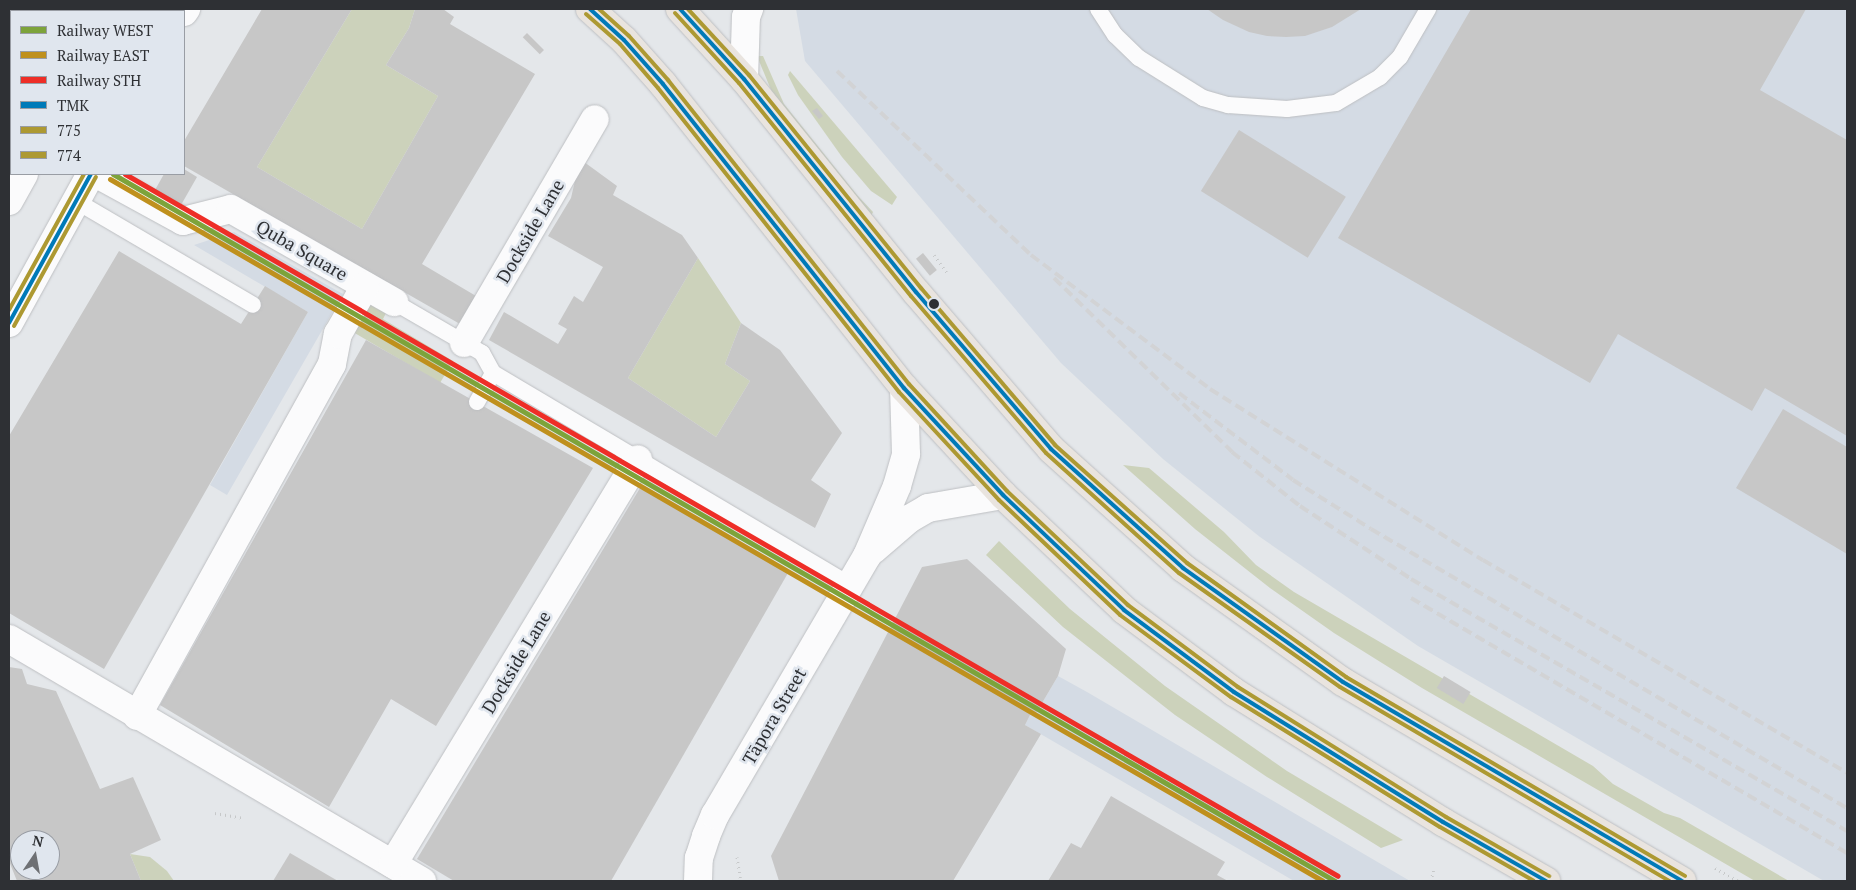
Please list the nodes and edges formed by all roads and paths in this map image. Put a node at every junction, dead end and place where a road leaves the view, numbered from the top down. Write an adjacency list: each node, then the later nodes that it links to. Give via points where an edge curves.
1 (590, 9): 17 (main road, via 624,40 663,84)
2 (680, 9): 6 (main road)
3 (749, 9): 6 (street)
4 (1098, 9): 5 (lane, via 1115,35 1139,58 1203,98 1228,105 1287,109 1336,103 1380,77 1400,57)
5 (1428, 9)
6 (744, 79): 33 (main road, via 916,292 1051,449 1183,568 1344,682)
7 (595, 119): 15 (street, Dockside Lane)
8 (90, 175): 10 (street)
9 (99, 175): 11 (street, Quba Square, via 182,221 231,208)
10 (76, 201): 13 (lane); 14 (street)
11 (365, 286): 12 (street, Quba Square); 24 (street, via 338,334 332,364)
12 (394, 302): 15 (lane, Quba Square)
13 (252, 305)
14 (9, 323)
15 (464, 342): 16 (lane, Quba Square, via 482,353)
16 (493, 373): 18 (lane); 19 (lane, Quba Square)
17 (904, 388): 20 (main road); 21 (street, Tāpora Street, via 906,454 897,486)
18 (476, 402)
19 (638, 459): 22 (lane, Quba Square); 27 (street, Dockside Lane)
20 (1003, 495): 21 (street, Tāpora Street, via 928,508 909,519); 32 (main road, via 1124,610 1234,692 1443,822)
21 (867, 556): 22 (street, Tāpora Street)
22 (850, 585): 30 (street, Tāpora Street, via 715,816 699,858)
23 (9, 639): 24 (street)
24 (137, 716): 27 (street)
25 (215, 813): 26 (path)
26 (250, 819)
27 (393, 864): 29 (street)
28 (1434, 868): 31 (path)
29 (422, 881)
30 (698, 881)
31 (1431, 881)
32 (1546, 881)
33 (1682, 881)

